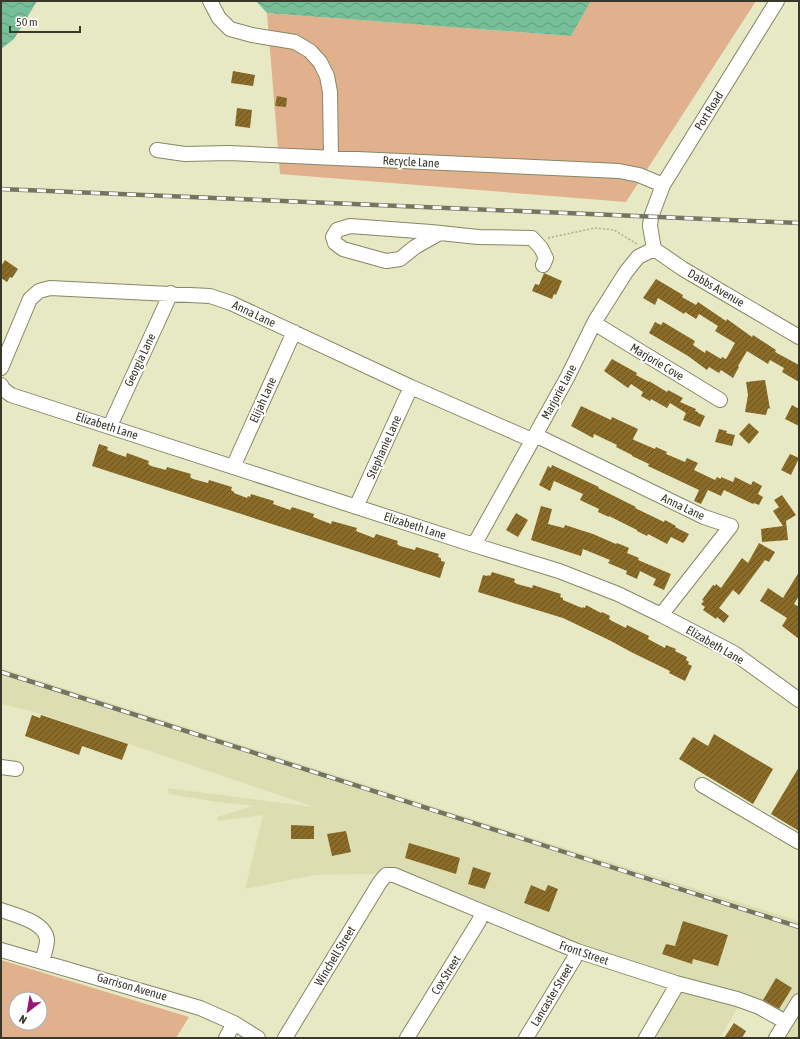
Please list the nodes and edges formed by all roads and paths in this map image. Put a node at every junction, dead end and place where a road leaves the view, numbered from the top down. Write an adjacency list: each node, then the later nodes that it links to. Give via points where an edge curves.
1 (210, 1): 4 (street, via 219,18 230,29 295,42 310,51 320,62 327,76 330,92)
2 (777, 1): 5 (street, Port Road)
3 (157, 150): 4 (street, Recycle Lane, via 184,154 228,153)
4 (331, 158): 5 (street, Recycle Lane, via 619,171 639,174)
5 (662, 185): 9 (street, Port Road, via 651,217)
6 (440, 233): 6 (street, via 350,226 337,230 333,237 335,243 343,249 386,261 400,259); 7 (street)
7 (532, 238): 8 (path, via 552,238 595,228 614,230); 10 (street, via 546,258)
8 (640, 246)
9 (654, 249): 12 (street, Marjorie Lane, via 638,256); 14 (street, Dabbs Avenue, via 683,269)
10 (543, 265)
11 (171, 293): 13 (street, Anna Lane, via 210,296); 15 (street, Anna Lane, via 50,288 39,291 30,299); 19 (street, Georgia Lane)
12 (594, 323): 18 (street, Marjorie Cove); 20 (street, Marjorie Lane)
13 (294, 332): 17 (street, Anna Lane); 21 (street, Elijah Lane)
14 (799, 337)
15 (1, 368)
16 (1, 385): 19 (street, Elizabeth Lane, via 11,395)
17 (411, 387): 20 (street, Anna Lane); 22 (street, Stephanie Lane)
18 (720, 400)
19 (110, 426): 21 (street, Elizabeth Lane)
20 (534, 438): 23 (street, Marjorie Lane); 24 (street, Anna Lane, via 704,517 731,526)
21 (233, 467): 22 (street, Elizabeth Lane)
22 (356, 507): 23 (street, Elizabeth Lane)
23 (474, 545): 24 (street, Elizabeth Lane, via 559,571 618,594)
24 (661, 615): 25 (street, Elizabeth Lane, via 734,653)
25 (799, 700)
26 (1, 767): 27 (street)
27 (16, 769)
28 (702, 785): 29 (street)
29 (799, 842)
30 (386, 875): 32 (street, Front Street, via 394,875); 42 (street, Winchell Street)
31 (1, 910): 35 (street, via 32,921 42,928 47,941)
32 (482, 912): 34 (street, Front Street); 43 (street, Cox Street, via 479,922)
33 (1, 950): 35 (street, Garrison Avenue)
34 (577, 952): 36 (street, Front Street); 44 (street, Lancaster Street)
35 (42, 962): 39 (street, Garrison Avenue, via 200,1008)
36 (676, 983): 38 (street, Front Street, via 737,999 759,1007); 45 (street)
37 (799, 1001): 38 (street)
38 (786, 1022): 46 (street)
39 (234, 1024): 40 (street); 41 (street, Garrison Avenue)
40 (226, 1038)
41 (258, 1038)
42 (285, 1038)
43 (407, 1038)
44 (526, 1038)
45 (646, 1038)
46 (776, 1038)

